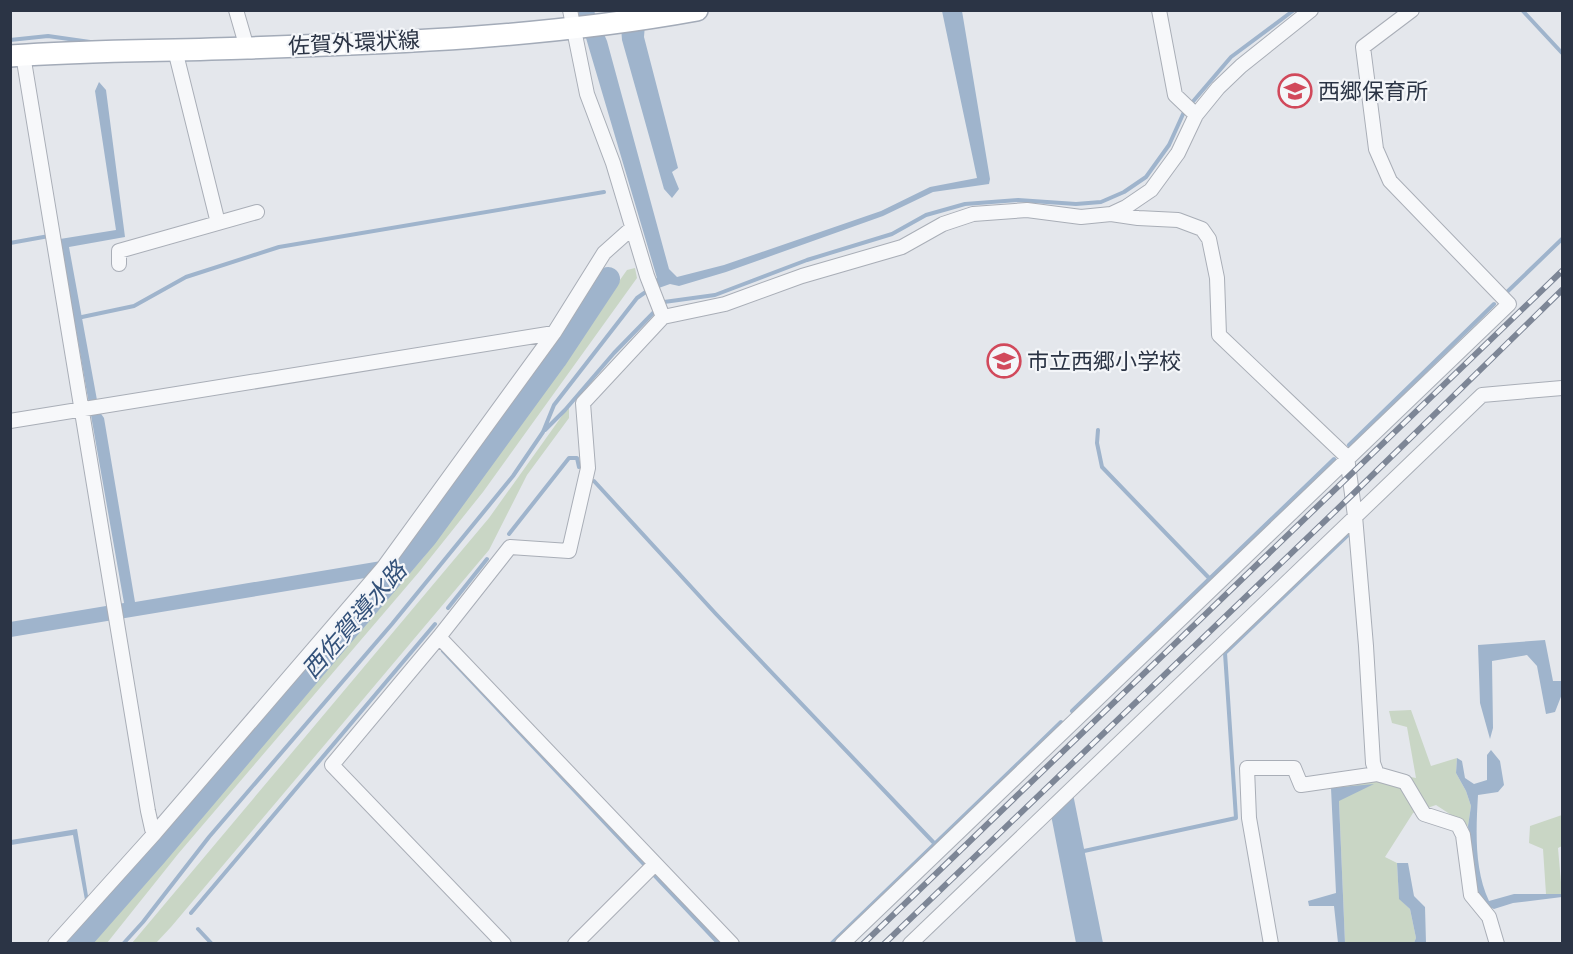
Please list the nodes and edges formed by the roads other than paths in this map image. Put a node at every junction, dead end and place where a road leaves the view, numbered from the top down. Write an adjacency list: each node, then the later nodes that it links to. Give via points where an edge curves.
1 (236, 10): 7 (street)
2 (697, 10): 6 (main road, 佐賀外環状線, via 656,18)
3 (1159, 10): 10 (street, via 1175,95)
4 (1311, 10): 10 (street, via 1241,66)
5 (1412, 10): 21 (street, via 1363,47 1376,149 1390,181 1509,304)
6 (571, 19): 7 (main road, 佐賀外環状線, via 421,40); 14 (street, via 587,94)
7 (247, 48): 8 (main road, 佐賀外環状線)
8 (175, 50): 9 (main road, 佐賀外環状線); 13 (street)
9 (17, 55): 19 (street)
10 (1196, 115): 12 (street, via 1178,153 1151,190)
11 (257, 212): 13 (street)
12 (1111, 213): 16 (street, via 1082,218 1027,210 973,214 943,224 902,247 802,276 725,304); 21 (street, via 1178,220 1202,228 1209,239 1217,278 1219,335)
13 (218, 223): 15 (street, via 119,251)
14 (632, 228): 16 (street); 17 (street, via 604,254)
15 (119, 264)
16 (663, 317): 23 (street, via 583,403 588,468 569,551 510,547)
17 (554, 333): 19 (street); 25 (street, via 383,568)
18 (1563, 388): 22 (street, via 1482,395)
19 (82, 408): 20 (street); 25 (street, via 148,811)
20 (10, 421)
21 (1347, 457): 22 (street); 31 (street)
22 (1355, 516): 24 (street, via 1373,763); 32 (street)
23 (440, 637): 26 (street); 28 (street, via 332,765)
24 (1377, 774): 33 (street, via 1301,785 1294,768 1247,768 1249,818); 34 (street, via 1406,782 1424,814 1458,825 1463,834 1471,895 1489,917)
25 (155, 833): 27 (street)
26 (656, 864): 29 (street); 30 (street)
27 (55, 944)
28 (504, 944)
29 (575, 944)
30 (732, 944)
31 (842, 944)
32 (910, 944)
33 (1271, 944)
34 (1497, 944)

